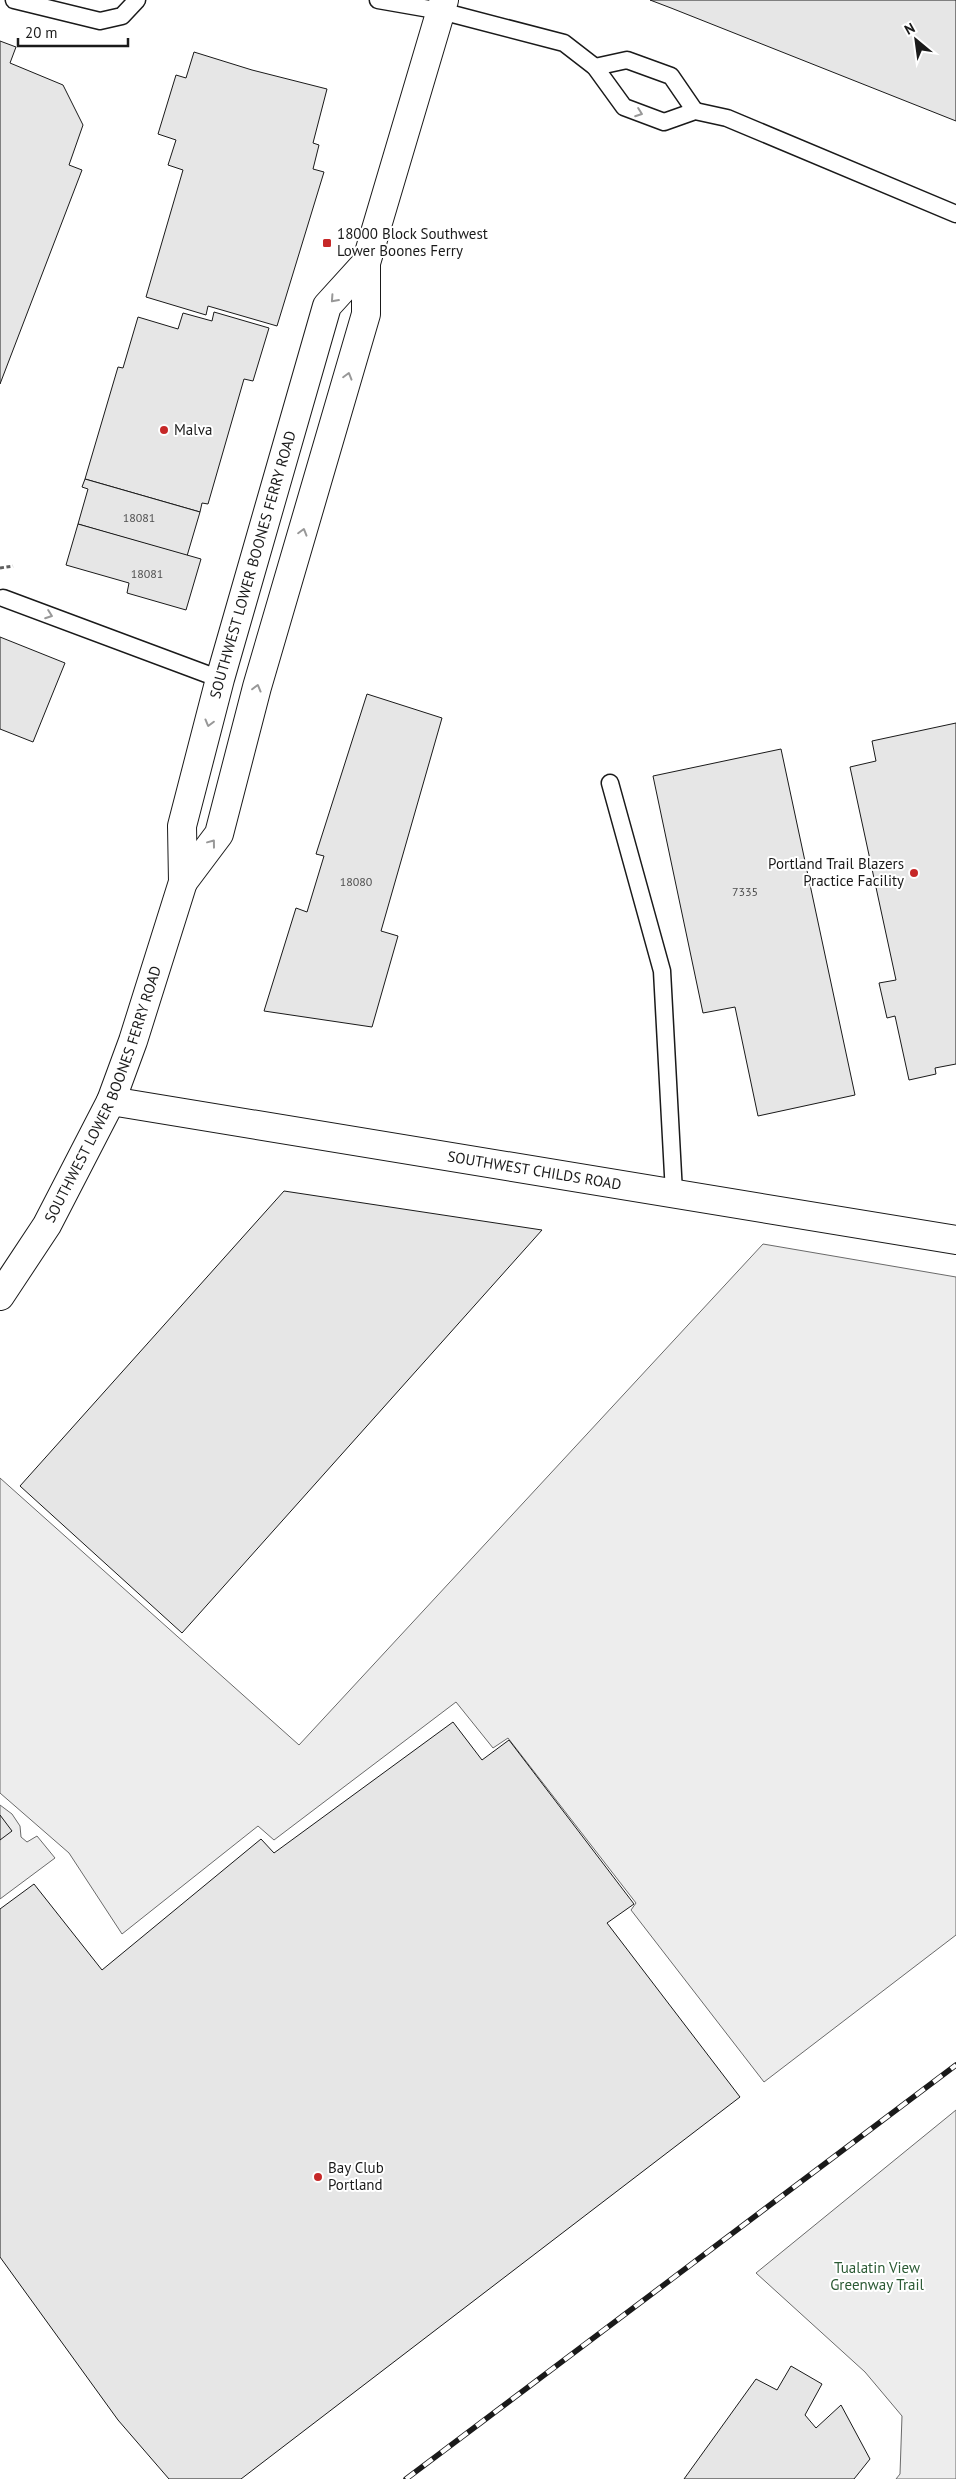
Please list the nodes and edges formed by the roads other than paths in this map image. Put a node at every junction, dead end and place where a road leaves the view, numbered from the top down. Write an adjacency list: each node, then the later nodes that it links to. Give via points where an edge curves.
1 (14, 0): 2 (lane, via 100,21 122,16)
2 (137, 0)
3 (378, 0): 4 (lane)
4 (442, 5): 5 (lane, via 564,43); 8 (main road, SOUTHWEST LOWER BOONES FERRY ROAD)
5 (595, 67): 6 (lane, via 627,60 670,76); 6 (lane, one-way to 6, via 624,108 664,122)
6 (695, 111): 7 (lane, via 727,118)
7 (956, 214)
8 (366, 263): 10 (main road, SOUTHWEST LOWER BOONES FERRY ROAD, one-way to 10, via 327,306); 12 (main road, SOUTHWEST LOWER BOONES FERRY ROAD, one-way to 8, via 219,834 257,687 366,314)
9 (3, 598): 10 (lane, one-way to 10)
10 (220, 679): 12 (main road, SOUTHWEST LOWER BOONES FERRY ROAD, one-way to 12, via 182,826)
11 (610, 783): 14 (lane, via 662,971)
12 (183, 882): 13 (main road, SOUTHWEST LOWER BOONES FERRY ROAD)
13 (111, 1101): 14 (main road, SOUTHWEST CHILDS ROAD); 16 (main road, SOUTHWEST LOWER BOONES FERRY ROAD, via 46,1225)
14 (674, 1193): 15 (main road, SOUTHWEST CHILDS ROAD)
15 (956, 1240)
16 (0, 1296)

